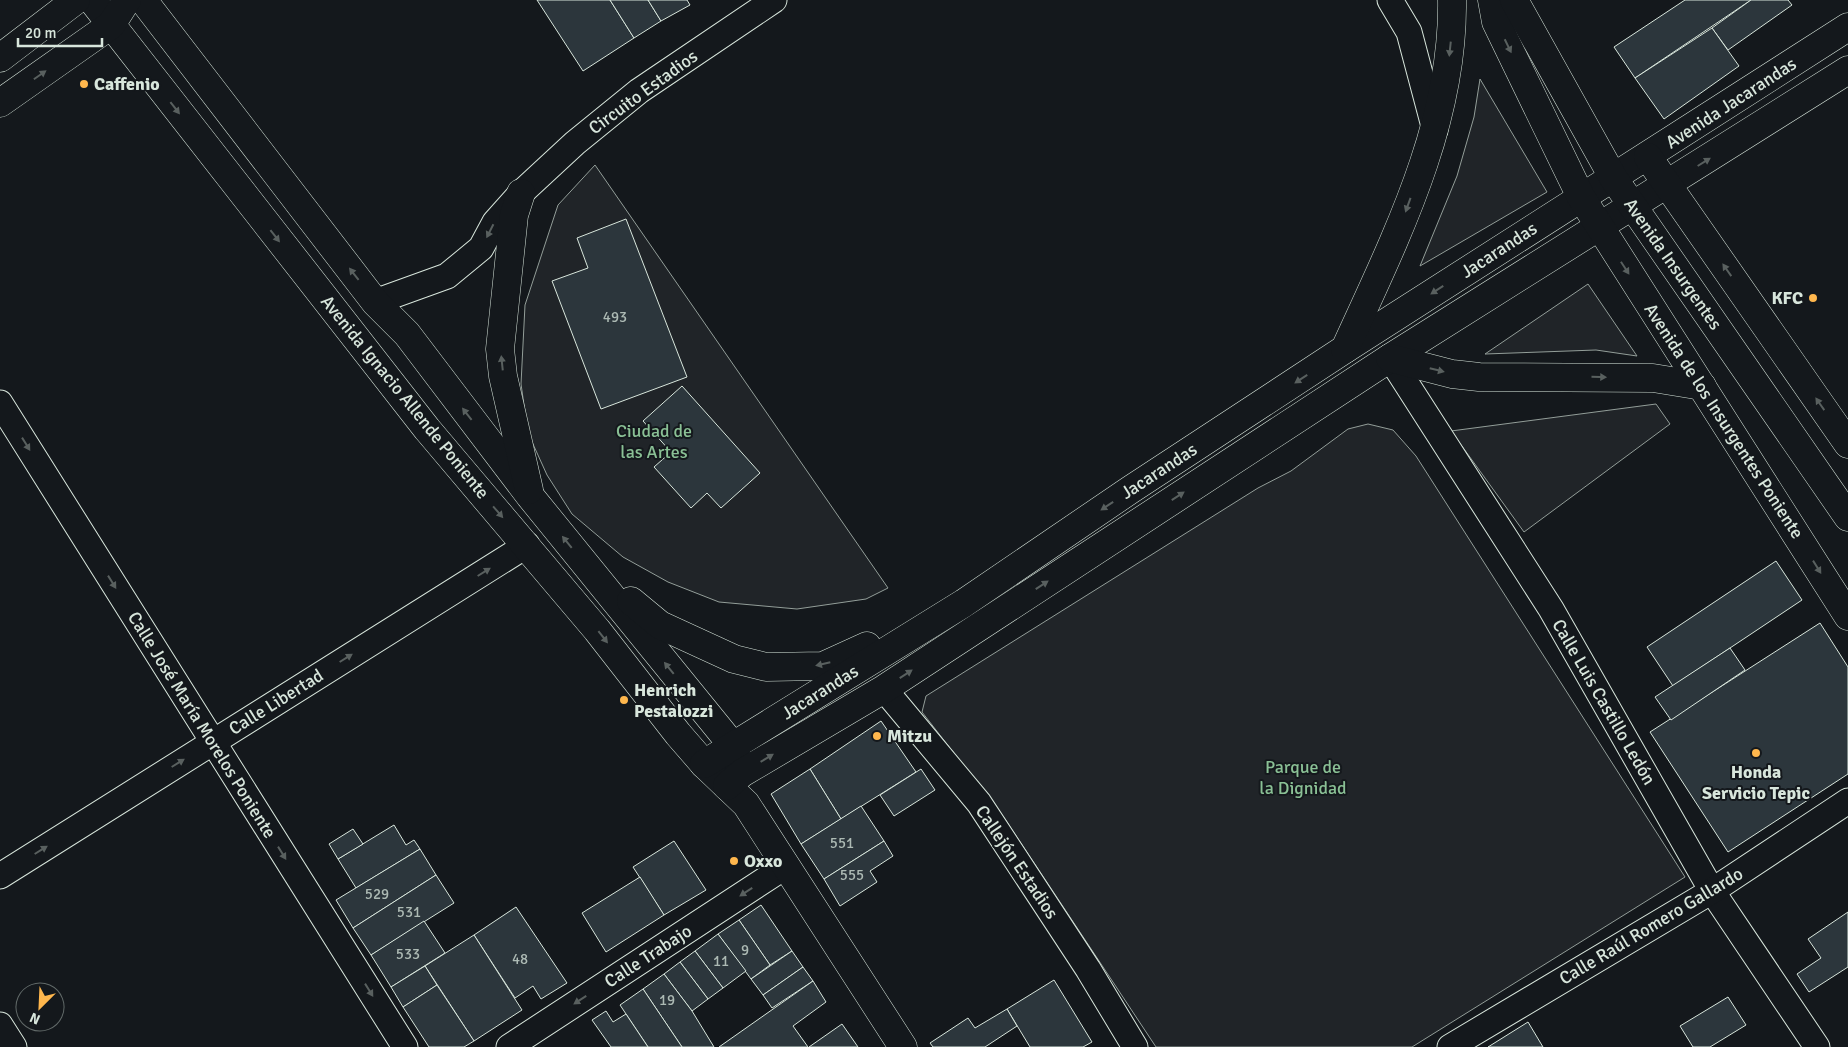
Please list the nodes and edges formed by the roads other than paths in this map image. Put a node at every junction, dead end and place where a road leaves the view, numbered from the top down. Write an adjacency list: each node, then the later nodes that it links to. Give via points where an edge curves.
1 (76, 0): 10 (main road)
2 (92, 0): 11 (main road, Avenida Ignacio Allende Poniente)
3 (127, 0): 11 (main road)
4 (143, 0): 24 (main road, Avenida Ignacio Allende Poniente, one-way to 4)
5 (774, 0): 20 (street, Circuito Estadios, via 639,92 575,143)
6 (1390, 0): 16 (street, via 1409,32)
7 (1452, 0): 16 (main road, one-way to 16, via 1448,61)
8 (1492, 0): 21 (main road, one-way to 21, via 1496,22)
9 (1514, 0): 18 (main road, Avenida Insurgentes)
10 (47, 11): 13 (main road)
11 (110, 26): 15 (main road, one-way to 11); 32 (main road, Avenida Ignacio Allende Poniente, one-way to 32, via 427,430)
12 (1848, 27): 17 (main road, Avenida Jacarandas)
13 (0, 58)
14 (1848, 70): 19 (main road, Avenida Jacarandas, one-way to 14)
15 (0, 103)
16 (1435, 130): 25 (main road, one-way to 25, via 1400,227)
17 (1648, 157): 18 (main road, Avenida Jacarandas); 19 (main road)
18 (1614, 179): 21 (main road, Jacarandas); 22 (main road, Avenida Insurgentes)
19 (1668, 185): 22 (main road, Avenida Jacarandas); 29 (main road, one-way to 19)
20 (521, 194): 24 (street, Circuito Estadios, one-way to 24, via 495,222 481,248 448,276); 30 (main road, Circuito Estadios, one-way to 20, via 500,349 514,215)
21 (1581, 197): 23 (main road); 25 (main road, Jacarandas, one-way to 25)
22 (1633, 206): 23 (main road, Jacarandas); 31 (main road, Avenida Insurgentes)
23 (1599, 227): 26 (main road, Jacarandas); 27 (main road, Avenida de los Insurgentes Poniente, one-way to 27)
24 (375, 302): 30 (main road, Avenida Ignacio Allende Poniente, one-way to 24, via 407,334)
25 (1345, 349): 34 (main road, Jacarandas, one-way to 34)
26 (1390, 358): 27 (main road, one-way to 27, via 1452,374 1479,377 1653,378); 36 (main road, Jacarandas, one-way to 26); 44 (street, Calle Luis Castillo Ledón, via 1551,609)
27 (1702, 386): 35 (main road, Avenida de los Insurgentes Poniente, one-way to 35)
28 (0, 402): 37 (street, Calle José María Morelos Poniente, one-way to 37)
29 (1845, 434)
30 (530, 496): 33 (main road, Avenida Ignacio Allende Poniente, one-way to 30)
31 (1848, 517)
32 (527, 545): 37 (street, Calle Libertad, one-way to 32); 39 (main road, Avenida Ignacio Allende Poniente, one-way to 39)
33 (584, 563): 34 (main road, one-way to 33, via 823,666 766,667 734,658 660,625); 38 (main road, Avenida Ignacio Allende Poniente, one-way to 33)
34 (964, 602): 38 (main road, Jacarandas)
35 (1848, 616)
36 (884, 688): 40 (main road, Jacarandas, one-way to 36); 50 (street, Callejón Estadios, via 979,803)
37 (212, 742): 43 (street, Calle Libertad, one-way to 37); 47 (street, Calle José María Morelos Poniente, one-way to 47)
38 (733, 746): 39 (main road, Jacarandas); 40 (main road)
39 (704, 764): 40 (main road, Avenida Ignacio Allende Poniente)
40 (738, 788): 42 (main road, Avenida Ignacio Allende Poniente)
41 (1848, 802): 44 (street, Calle Raúl Romero Gallardo)
42 (786, 866): 48 (street, Calle Trabajo, one-way to 48); 49 (main road, Avenida Ignacio Allende Poniente)
43 (0, 876)
44 (1712, 891): 51 (street, Calle Raúl Romero Gallardo); 52 (street, Calle Luis Castillo Ledón)
45 (0, 1025): 46 (street)
46 (14, 1047)
47 (405, 1047)
48 (509, 1047)
49 (903, 1047)
50 (1135, 1047)
51 (1450, 1047)
52 (1817, 1047)

